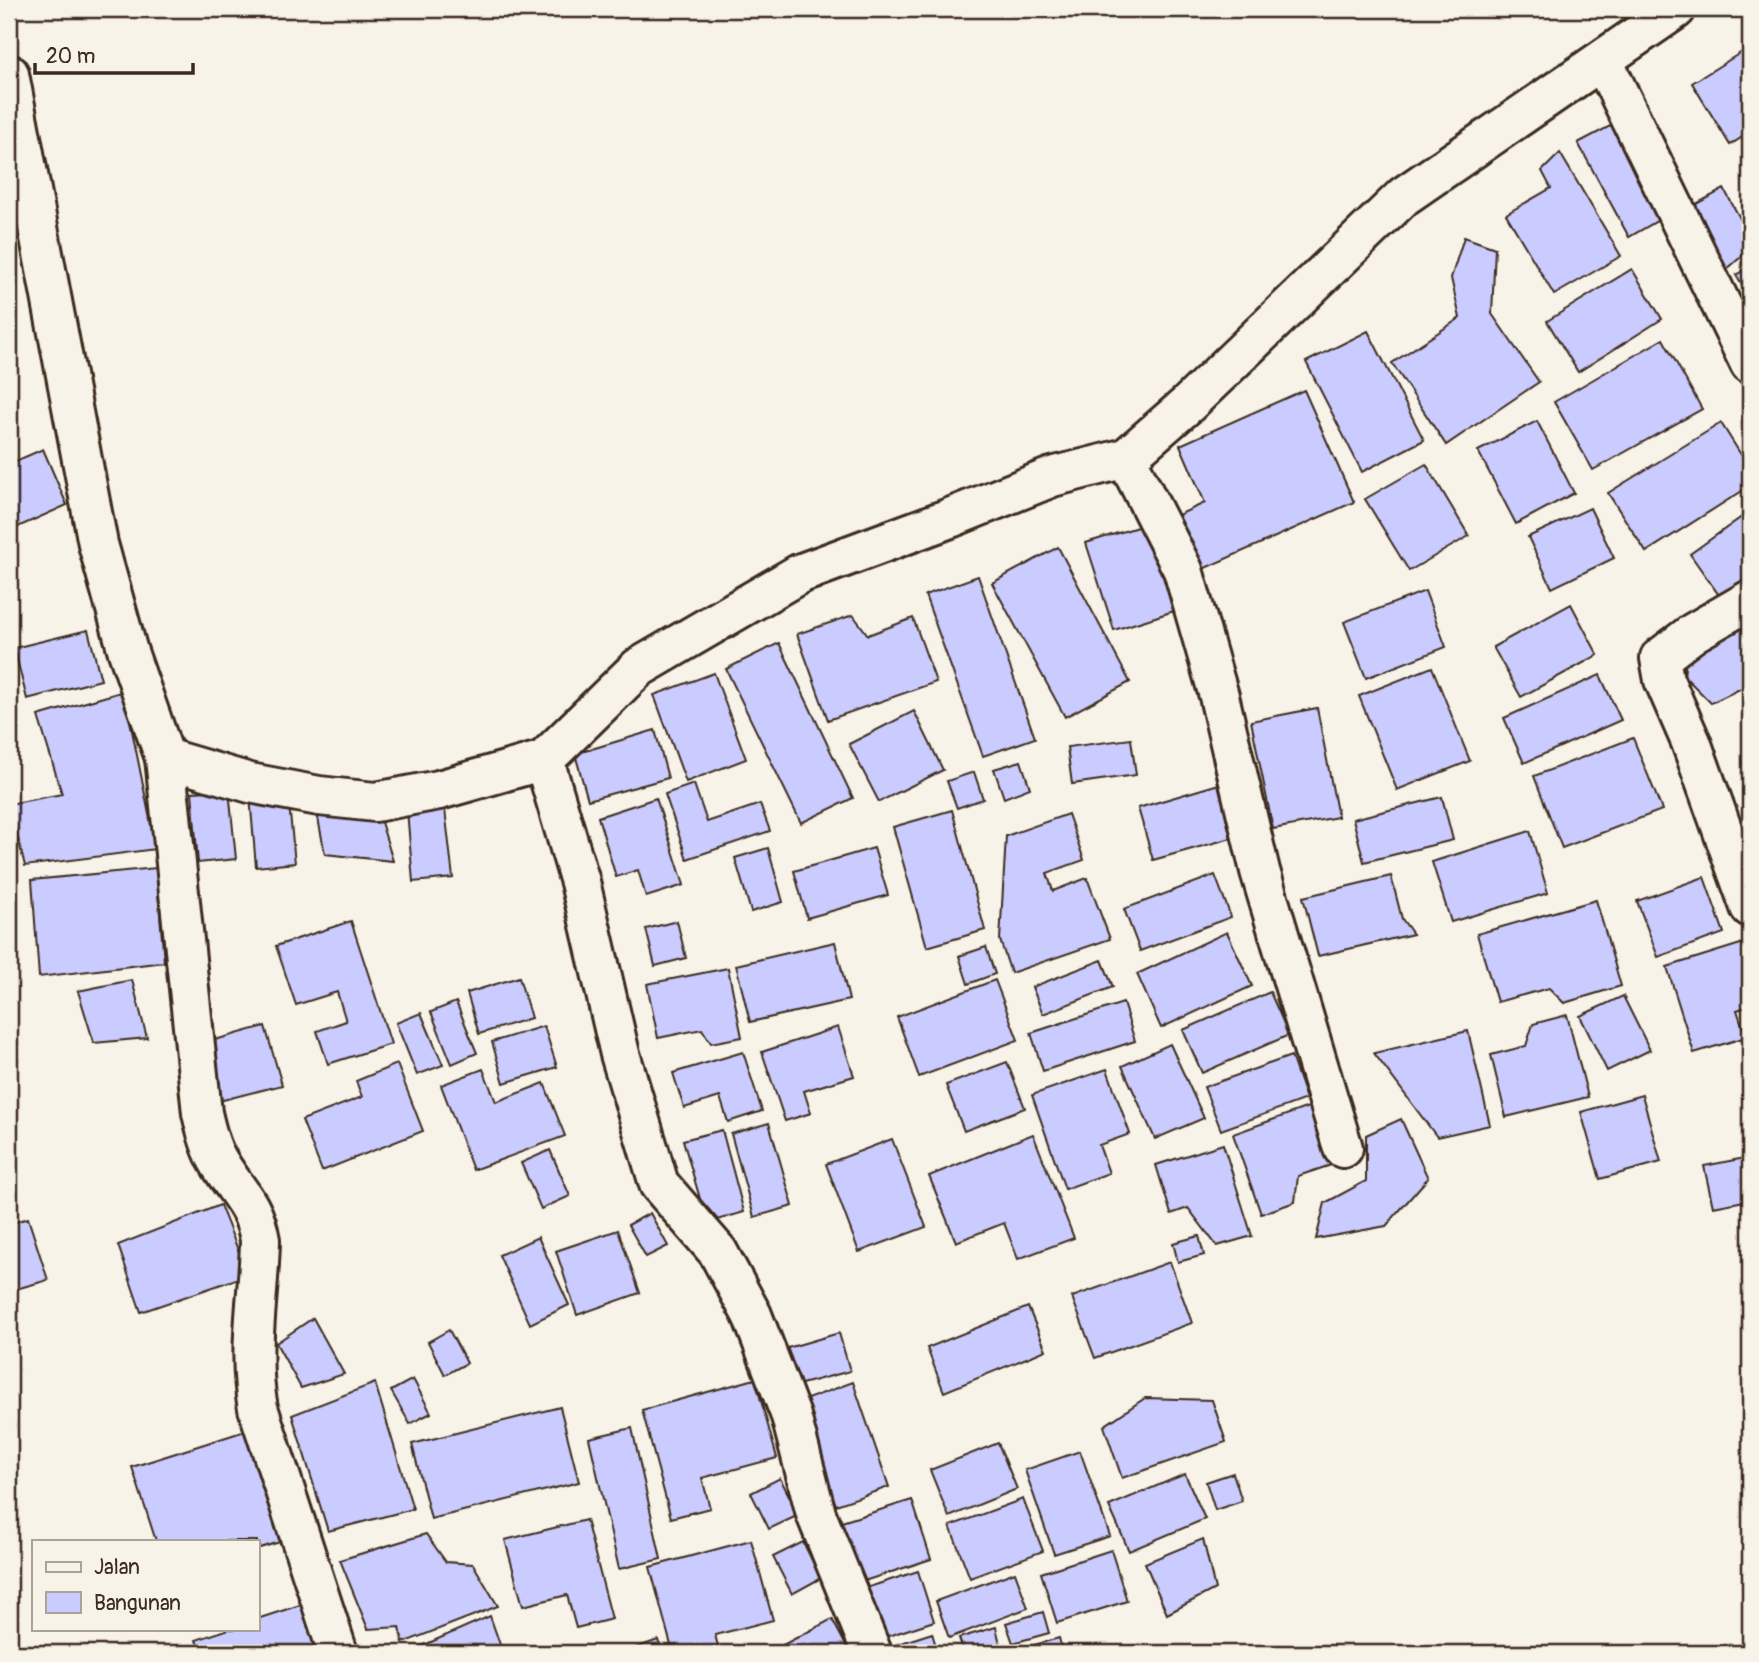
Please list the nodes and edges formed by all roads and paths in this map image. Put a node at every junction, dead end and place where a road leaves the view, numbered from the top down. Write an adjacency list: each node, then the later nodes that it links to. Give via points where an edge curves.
1 (1676, 9): 2 (street)
2 (1603, 61): 4 (street); 5 (street, via 1404,196)
3 (9, 74): 7 (street, via 98,544 128,652)
4 (1750, 364)
5 (1126, 458): 8 (street, via 1052,477 799,574 638,668); 10 (street, via 1183,570 1261,872)
6 (1750, 600): 9 (street, via 1660,658 1664,680)
7 (165, 758): 8 (street, via 250,783 375,802 439,790); 11 (street, via 202,1113 208,1140 219,1164 250,1206 260,1240 252,1355 258,1408)
8 (544, 760): 12 (street, via 580,882 620,1054 659,1184 718,1252 752,1315 791,1416 816,1514)
9 (1750, 907)
10 (1343, 1148)
11 (338, 1653)
12 (872, 1653)

